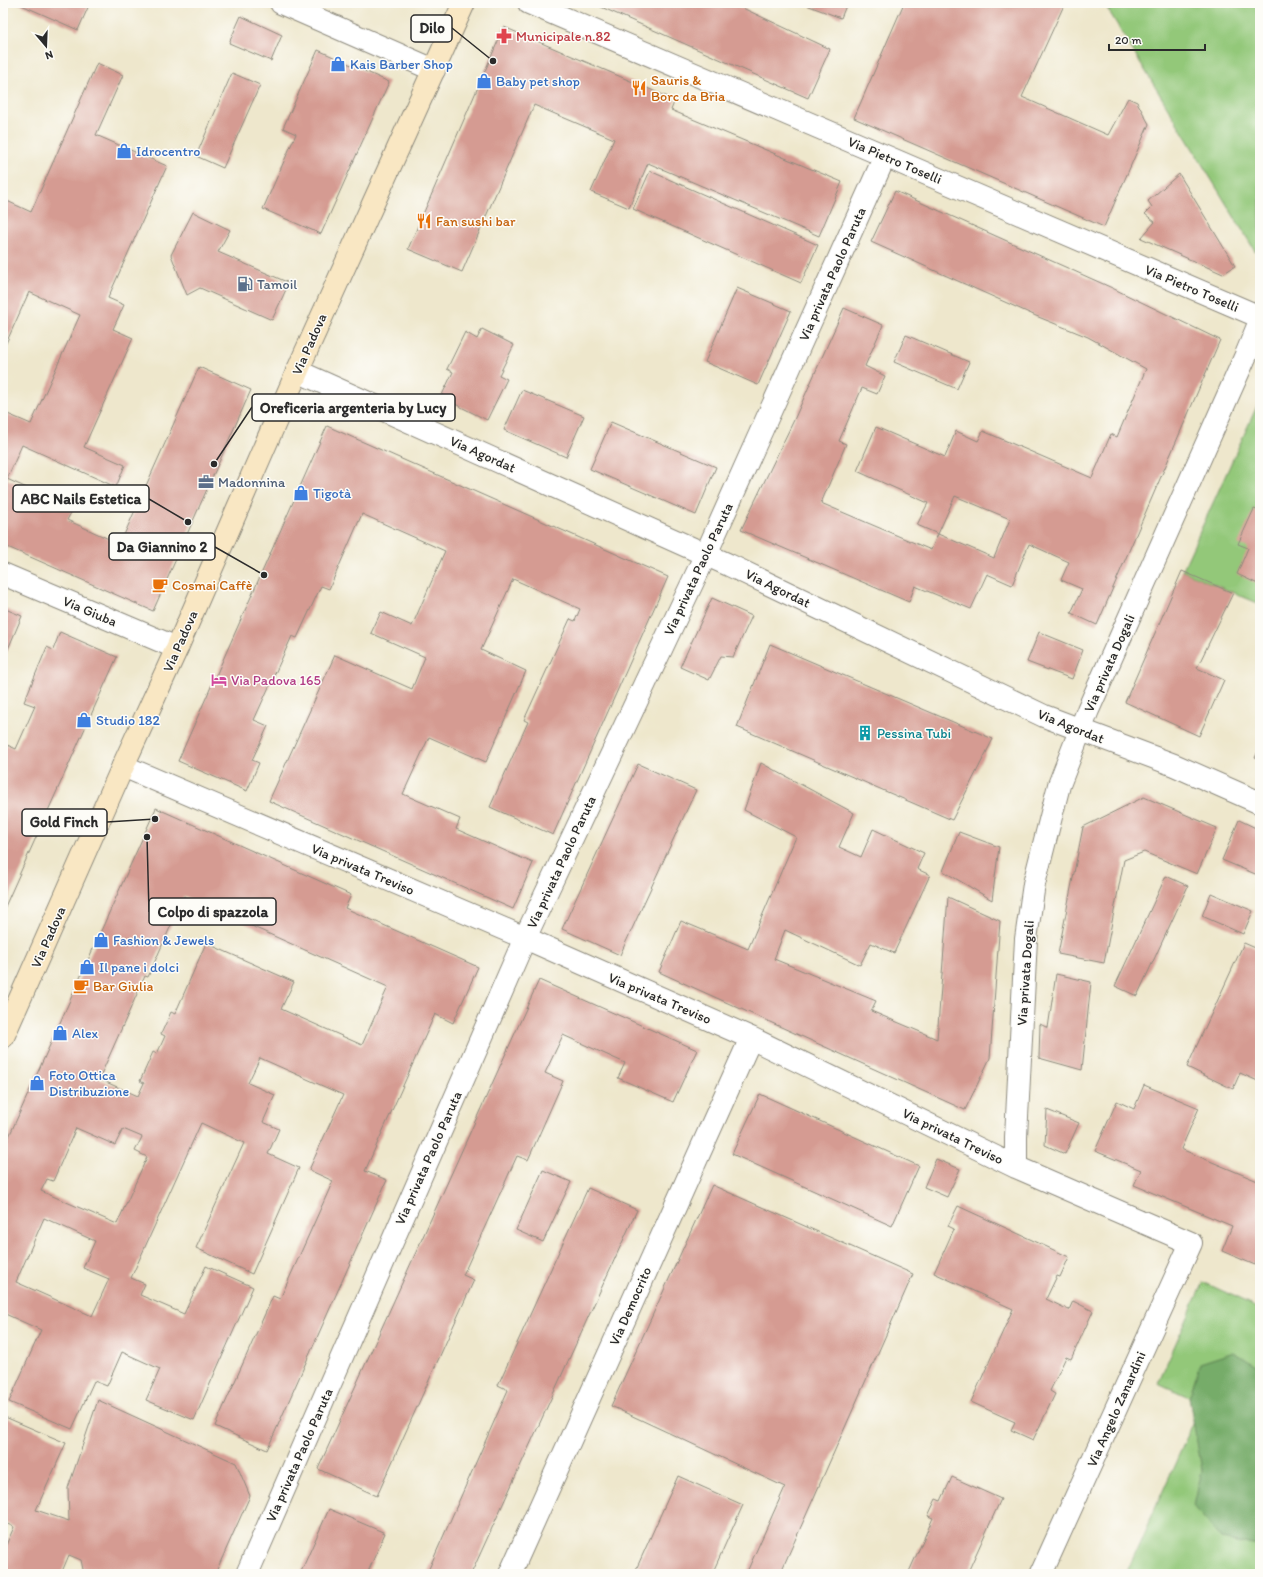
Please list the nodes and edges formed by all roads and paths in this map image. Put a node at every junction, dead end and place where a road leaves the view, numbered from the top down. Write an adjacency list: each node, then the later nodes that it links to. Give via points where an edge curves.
1 (281, 3): 4 (street)
2 (464, 3): 4 (street, Via Padova)
3 (530, 3): 5 (street, Via Pietro Toselli)
4 (434, 70): 8 (street, Via Padova)
5 (886, 156): 6 (street, Via Pietro Toselli); 9 (street, Via privata Paolo Paruta)
6 (1260, 317)
7 (1260, 321): 12 (street, Via privata Dogali)
8 (297, 371): 9 (street, Via Agordat); 11 (street, Via Padova)
9 (706, 554): 12 (street, Via Agordat, via 1044,716); 15 (street, Via privata Paolo Paruta)
10 (3, 574): 11 (street, Via Giuba)
11 (177, 648): 13 (street, Via Padova)
12 (1080, 730): 14 (street, Via Agordat, via 1174,765); 18 (street, Via privata Dogali, via 1059,785 1030,907 1024,955)
13 (123, 766): 15 (street, Via privata Treviso); 16 (street, Via Padova)
14 (1260, 803)
15 (525, 938): 17 (street, Via privata Treviso); 20 (street, Via privata Paolo Paruta)
16 (3, 1037)
17 (751, 1038): 18 (street, Via privata Treviso); 21 (street, Via Democrito)
18 (1016, 1167): 19 (street, Via privata Treviso)
19 (1191, 1243): 22 (street, Via Angelo Zanardini)
20 (247, 1574)
21 (510, 1574)
22 (1041, 1574)

